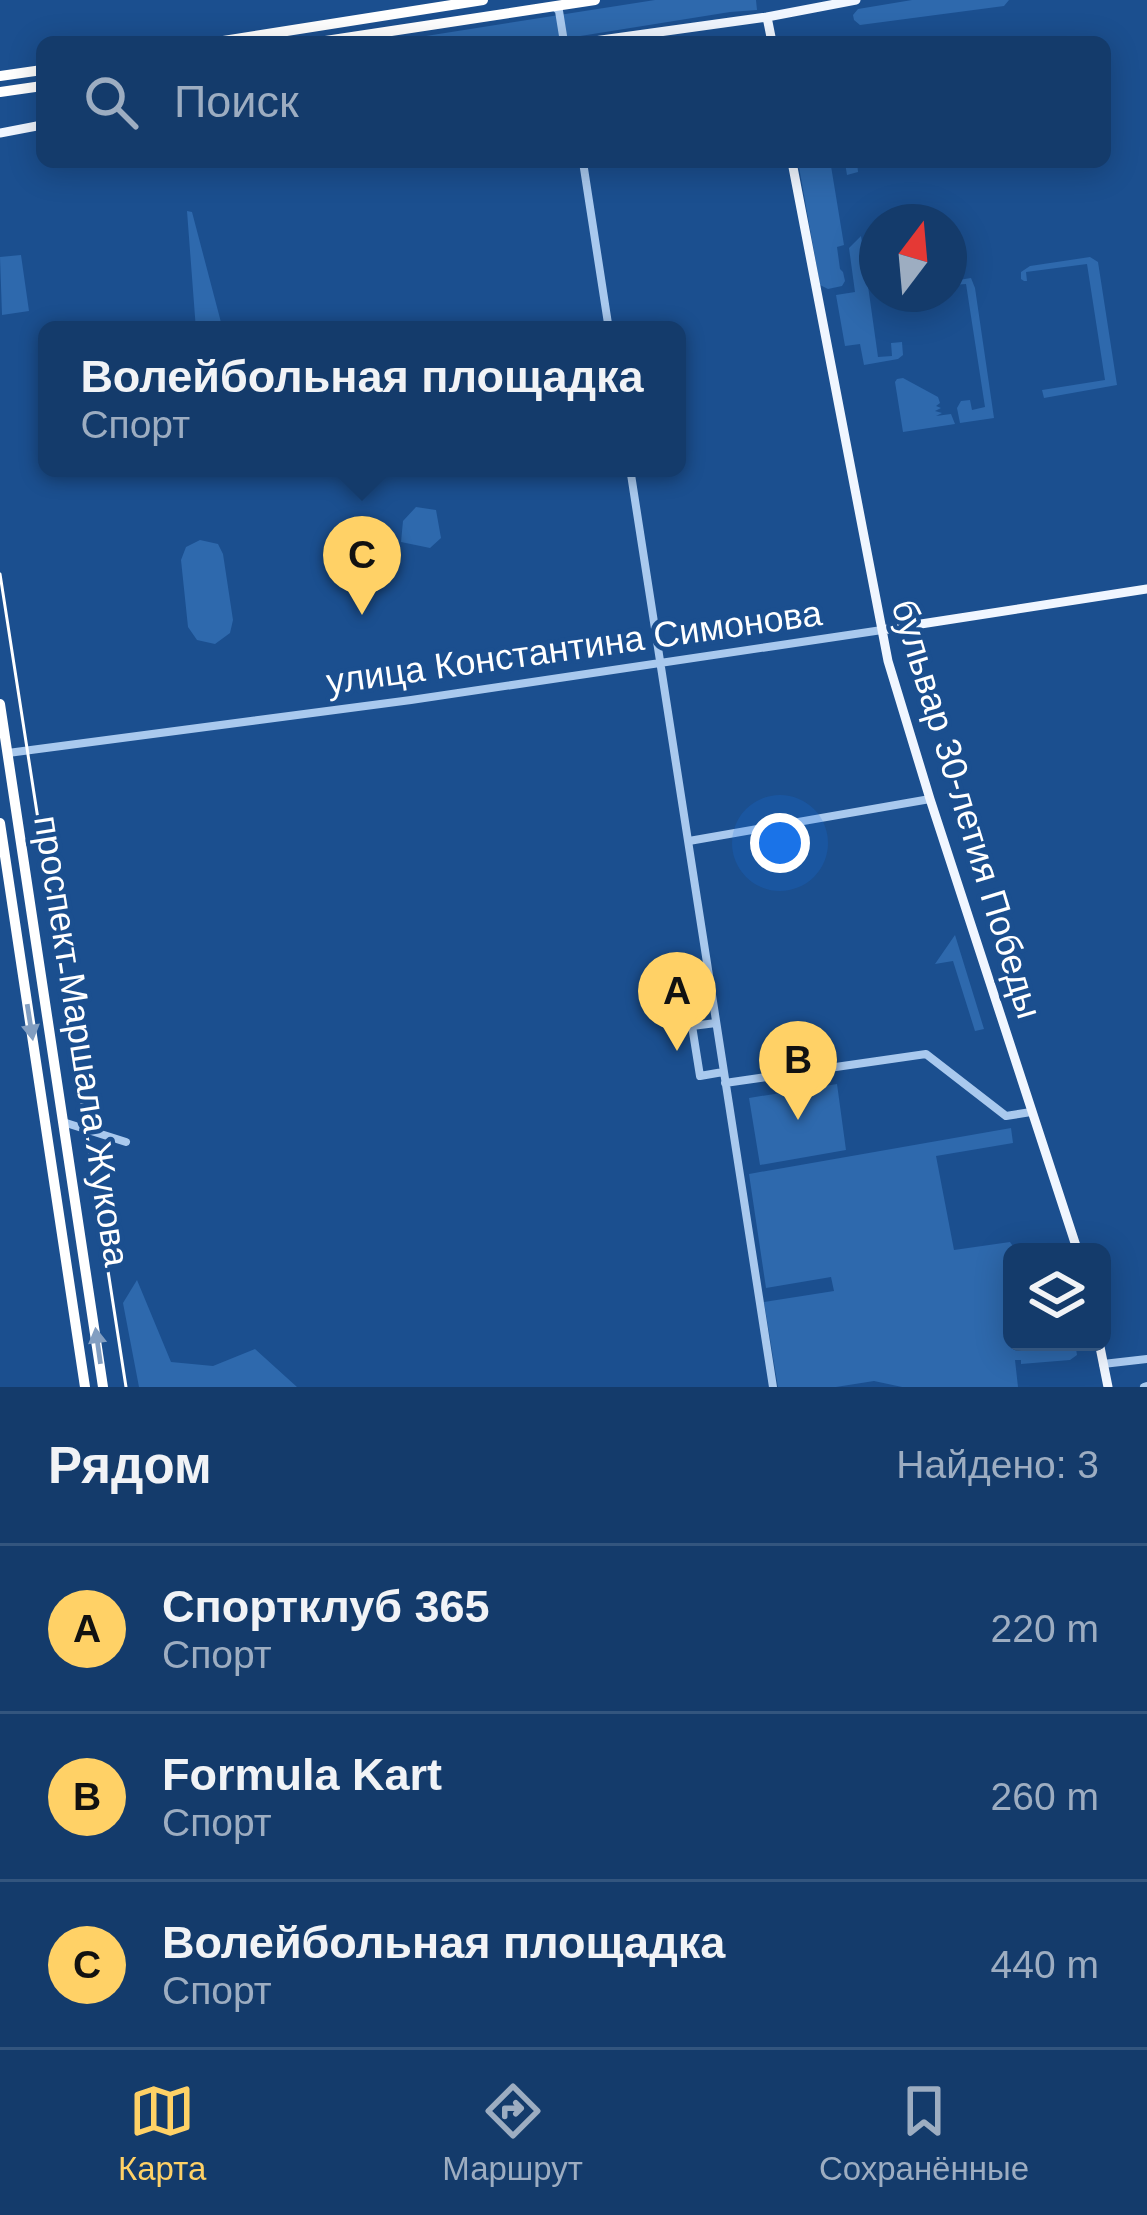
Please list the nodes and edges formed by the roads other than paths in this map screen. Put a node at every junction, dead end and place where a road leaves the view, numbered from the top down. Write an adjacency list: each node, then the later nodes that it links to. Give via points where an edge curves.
1 (483, 0): 7 (highway)
2 (595, 0): 4 (highway)
3 (856, 0): 5 (main road)
4 (554, 6): 6 (highway); 10 (street)
5 (767, 17): 11 (main road); 12 (main road)
6 (416, 27): 8 (highway); 9 (highway)
7 (255, 36)
8 (358, 36)
9 (394, 36)
10 (563, 36)
11 (630, 36)
12 (771, 36)
13 (36, 71): 14 (highway)
14 (0, 76)
15 (36, 87): 16 (highway)
16 (0, 92)
17 (36, 126): 18 (main road)
18 (0, 133)
19 (584, 168): 21 (street)
20 (793, 168): 24 (main road, бульвар 30-летия Победы)
21 (608, 321)
22 (631, 477): 25 (street)
23 (1147, 590): 24 (main road, улица Константина Симонова)
24 (882, 630): 25 (street, улица Константина Симонова); 28 (main road, бульвар 30-летия Победы)
25 (660, 663): 27 (street, улица Константина Симонова); 30 (street)
26 (0, 704): 27 (highway, проспект Маршала Жукова)
27 (8, 753): 37 (highway, проспект Маршала Жукова)
28 (930, 799): 30 (street); 36 (main road, бульвар 30-летия Победы)
29 (0, 823): 43 (highway, проспект Маршала Жукова, one-way to 43)
30 (689, 841): 31 (street)
31 (710, 986): 32 (street); 33 (street, via 685,990)
32 (716, 1023): 33 (street); 34 (street)
33 (692, 1026): 34 (street, via 700,1076)
34 (723, 1072): 35 (street)
35 (724, 1083): 36 (street, via 926,1054 1006,1116); 45 (street)
36 (1031, 1112): 39 (main road, бульвар 30-летия Победы)
37 (63, 1121): 38 (street); 44 (highway, проспект Маршала Жукова, one-way to 37)
38 (126, 1142)
39 (1075, 1243)
40 (1101, 1351): 42 (main road)
41 (1147, 1358): 42 (street)
42 (1103, 1364): 46 (main road)
43 (85, 1387)
44 (104, 1387)
45 (773, 1387)
46 (1108, 1387)

